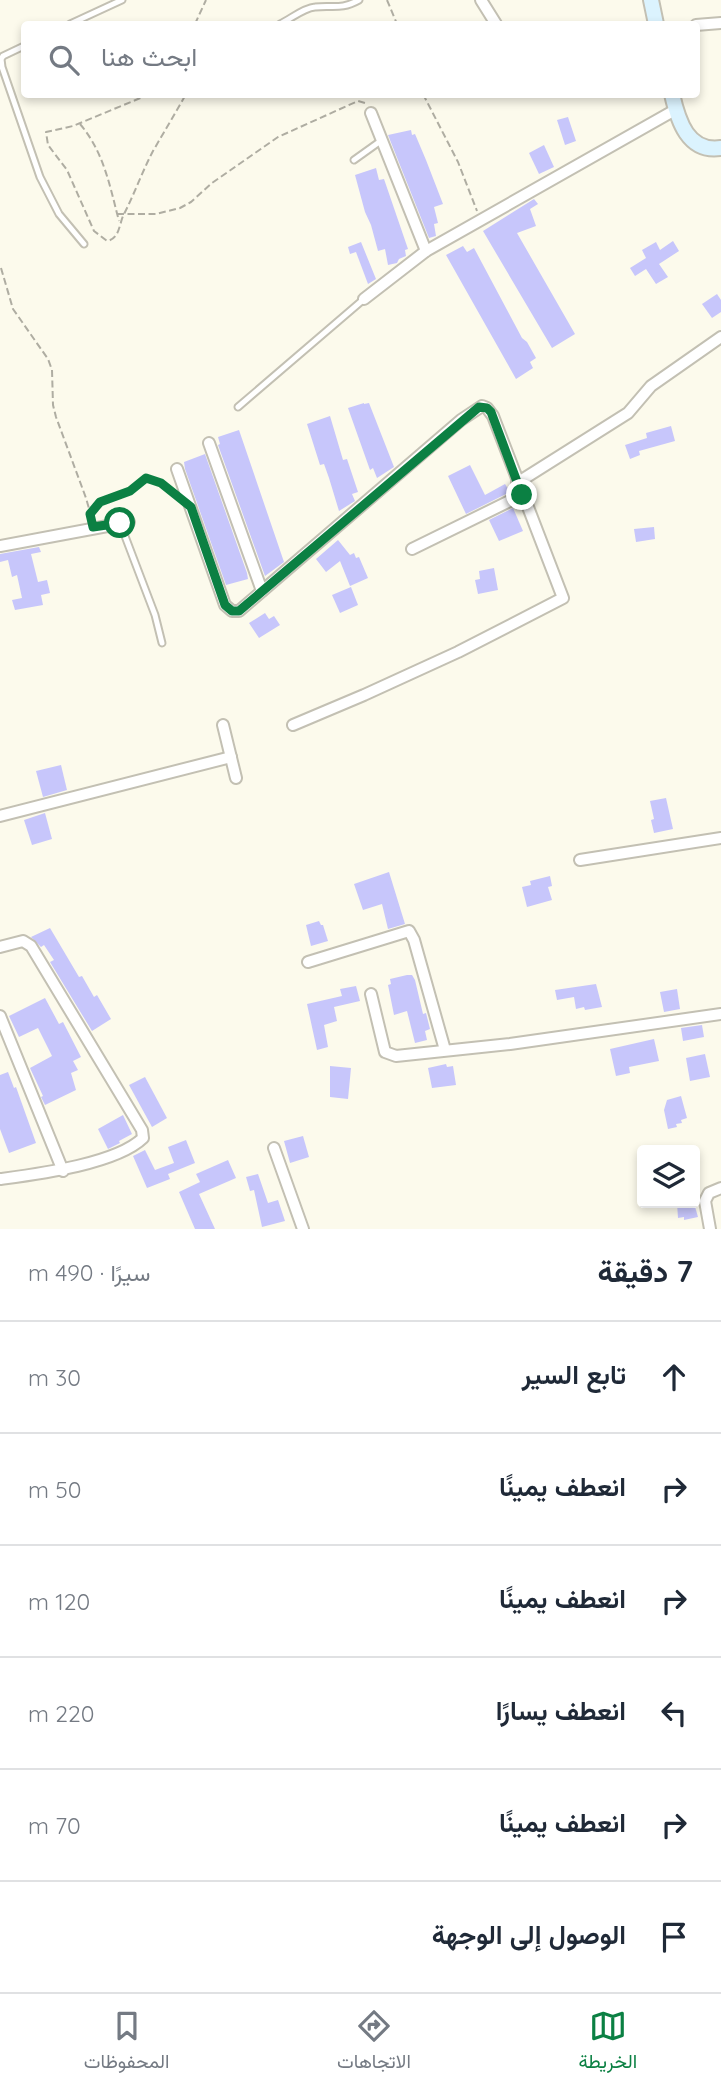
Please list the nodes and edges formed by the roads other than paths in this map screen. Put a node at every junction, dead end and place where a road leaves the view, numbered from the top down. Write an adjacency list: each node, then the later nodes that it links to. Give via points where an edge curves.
1 (122, 0): 5 (lane)
2 (359, 0): 6 (lane, via 342,7 306,9)
3 (481, 0): 7 (street)
4 (650, 0): 8 (main road)
5 (76, 21)
6 (285, 21)
7 (494, 21)
8 (655, 21)
9 (721, 23): 10 (street)
10 (700, 24)
11 (21, 48): 18 (lane, via 1,58 2,67 40,177 59,214)
12 (672, 98): 13 (main road)
13 (675, 110): 16 (main road, via 693,142 711,150); 19 (street)
14 (371, 113): 15 (street)
15 (382, 140): 17 (lane); 19 (street)
16 (721, 148)
17 (354, 160)
18 (84, 244)
19 (426, 251): 20 (street)
20 (365, 299): 22 (lane)
21 (721, 337): 25 (street, via 651,386 628,413)
22 (238, 407)
23 (209, 443): 30 (street)
24 (177, 469): 30 (street, via 225,605 239,611)
25 (517, 482): 26 (street); 30 (street, via 491,412 479,407)
26 (522, 495): 29 (street); 33 (street, via 563,598 458,652)
27 (124, 522): 28 (street); 31 (lane)
28 (0, 546)
29 (412, 550)
30 (262, 591)
31 (162, 643)
32 (223, 724): 34 (street)
33 (293, 725)
34 (231, 757): 35 (street); 36 (street)
35 (236, 778)
36 (0, 816)
37 (721, 838): 38 (street)
38 (580, 860)
39 (0, 947): 46 (street, via 23,941 31,946 143,1133 141,1141 127,1148)
40 (308, 962): 44 (street, via 411,932)
41 (371, 994): 44 (street, via 385,1052 396,1056)
42 (721, 1014): 44 (street)
43 (0, 1016): 46 (street)
44 (445, 1049)
45 (274, 1148): 49 (street)
46 (63, 1171): 47 (street)
47 (1, 1179)
48 (721, 1188): 50 (street, via 709,1193 705,1201)
49 (303, 1229)
50 (710, 1229)

